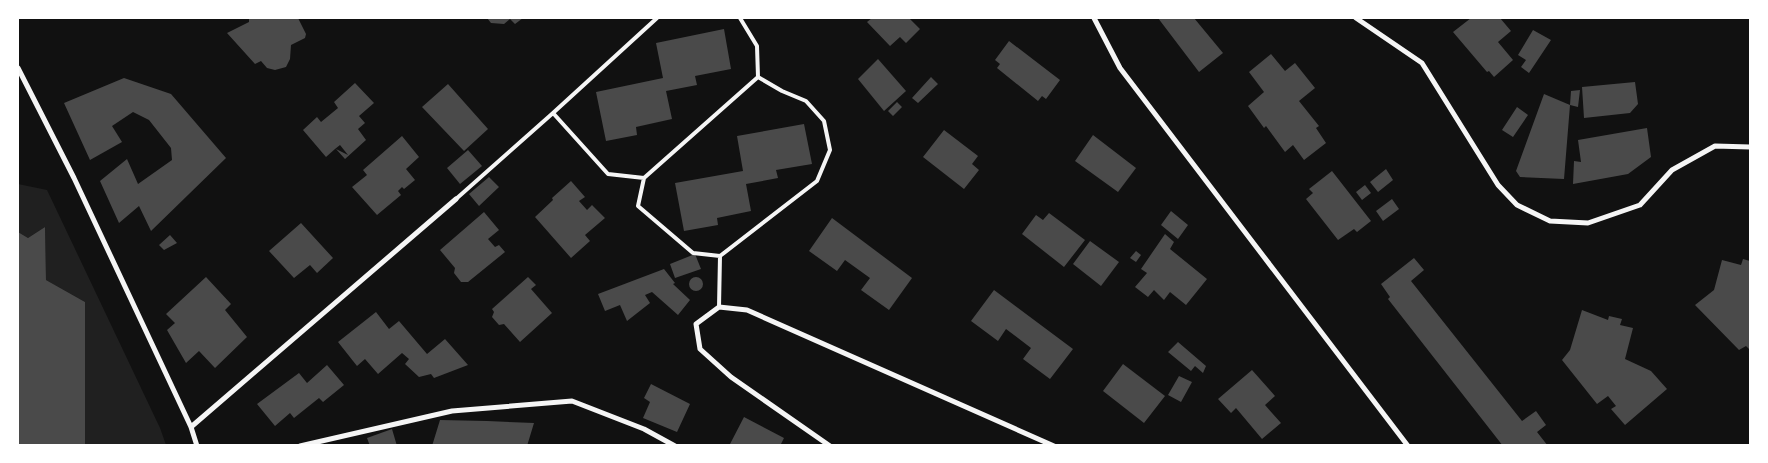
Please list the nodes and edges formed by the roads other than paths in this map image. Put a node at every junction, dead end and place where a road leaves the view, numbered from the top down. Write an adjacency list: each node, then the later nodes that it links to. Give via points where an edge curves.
1 (657, 18): 7 (lane)
2 (740, 18): 6 (lane, via 757,46)
3 (1094, 18): 19 (street, via 1120,68)
4 (1356, 18): 8 (street, via 1422,63 1498,185 1517,205 1550,221 1588,223 1640,205 1672,170 1715,146)
5 (18, 68): 13 (street, via 74,178)
6 (758, 77): 9 (lane); 11 (lane, via 806,101 824,121 830,150 817,181)
7 (553, 113): 9 (lane, via 608,174); 10 (lane)
8 (1750, 147)
9 (644, 178): 11 (lane, via 638,206 693,253)
10 (456, 199): 13 (street)
11 (720, 256): 12 (lane)
12 (719, 307): 17 (street, via 696,324 700,349 731,377); 18 (street, via 747,310)
13 (191, 427): 14 (street)
14 (197, 446)
15 (300, 446): 16 (street, via 452,411 572,401 644,429)
16 (675, 446)
17 (830, 446)
18 (1054, 446)
19 (1408, 446)

